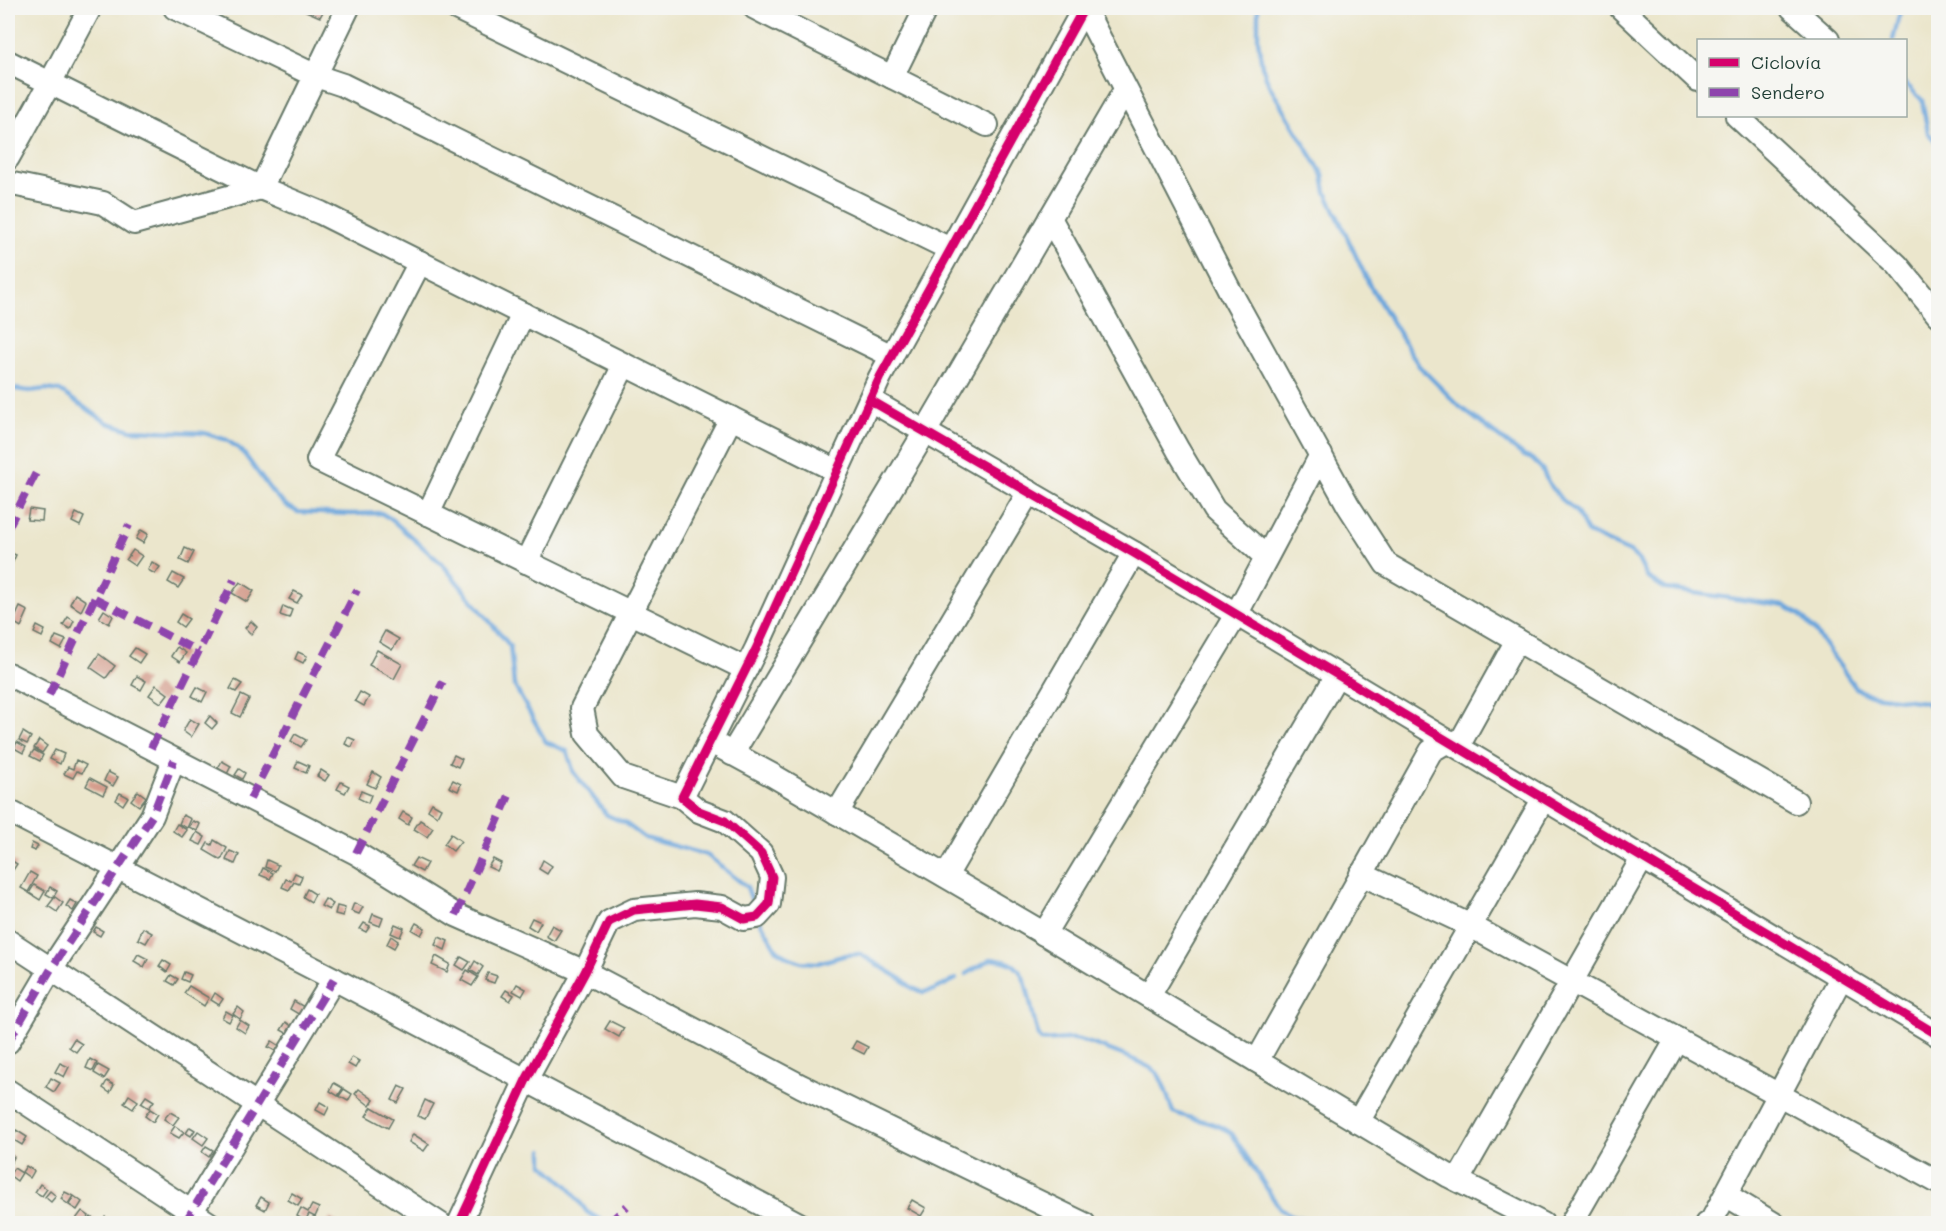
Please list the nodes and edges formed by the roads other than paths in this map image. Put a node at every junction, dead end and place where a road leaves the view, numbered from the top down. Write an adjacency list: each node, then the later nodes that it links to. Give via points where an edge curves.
1 (90, 8): 15 (street)
2 (176, 8): 12 (street)
3 (348, 8): 12 (street)
4 (456, 8): 23 (street)
5 (755, 8): 13 (street)
6 (926, 8): 13 (street)
7 (1084, 8): 16 (street); 23 (street)
8 (1621, 8): 14 (street)
9 (1792, 8): 10 (street)
10 (1827, 39)
11 (8, 62): 15 (street)
12 (316, 76): 21 (street); 27 (street, via 343,85)
13 (892, 77): 18 (street)
14 (1697, 79)
15 (51, 83): 19 (street); 21 (street)
16 (1125, 90): 22 (street); 32 (street)
17 (1738, 117): 26 (street, via 1897,265)
18 (987, 125)
19 (8, 158)
20 (8, 183): 21 (street, via 103,203 134,223)
21 (261, 188): 24 (street)
22 (1050, 218): 31 (street); 37 (street, via 1214,510)
23 (950, 249): 27 (street)
24 (420, 262): 25 (street); 35 (street, via 318,460)
25 (523, 314): 28 (street); 35 (street)
26 (1938, 315)
27 (892, 356): 29 (street)
28 (624, 365): 30 (street); 38 (street)
29 (870, 400): 31 (street); 33 (street)
30 (731, 418): 33 (street); 39 (street)
31 (925, 432): 34 (street); 47 (street)
32 (1321, 456): 37 (street); 41 (street, via 1386,564)
33 (837, 471): 42 (street)
34 (1029, 492): 36 (street); 53 (street)
35 (428, 514): 38 (street)
36 (1134, 554): 40 (street); 57 (street)
37 (1266, 557): 40 (street)
38 (526, 562): 39 (street)
39 (631, 613): 42 (street); 49 (street, via 582,708 587,734 623,777)
40 (1236, 615): 44 (street); 59 (street)
41 (1517, 640): 45 (street, via 1460,743); 51 (street)
42 (746, 669): 46 (street)
43 (8, 674): 48 (street)
44 (1337, 675): 45 (street); 66 (street)
45 (1448, 741): 50 (street); 56 (street, via 1431,751)
46 (711, 742): 47 (street); 49 (street)
47 (732, 754): 53 (street)
48 (174, 760): 55 (street, via 152,816); 62 (street, via 356,853 456,915)
49 (682, 797): 62 (street, via 699,811 725,822 761,853 772,877 769,904 757,917 744,919 722,907 695,904 634,910 609,922)
50 (1544, 798): 54 (street); 58 (street)
51 (1796, 802)
52 (8, 811): 55 (street)
53 (837, 813): 57 (street)
54 (1643, 857): 63 (street); 65 (street)
55 (118, 866): 61 (street); 64 (street)
56 (1361, 874): 58 (street); 70 (street)
57 (946, 876): 59 (street)
58 (1470, 926): 65 (street); 75 (street)
59 (1044, 934): 66 (street)
60 (8, 941): 61 (street)
61 (51, 969): 69 (street); 74 (street)
62 (585, 972): 71 (street); 83 (street, via 801,1086)
63 (1842, 976): 67 (street); 73 (street)
64 (334, 979): 71 (street); 74 (street)
65 (1572, 982): 68 (street); 76 (street)
66 (1149, 996): 70 (street)
67 (1938, 1035)
68 (1677, 1039): 73 (street); 85 (street)
69 (8, 1042)
70 (1257, 1061): 75 (street)
71 (526, 1080): 81 (street); 82 (street)
72 (8, 1091): 79 (street)
73 (1779, 1095): 77 (street); 78 (street)
74 (259, 1105): 79 (street); 80 (street)
75 (1358, 1122): 76 (street)
76 (1458, 1180): 84 (street)
77 (1938, 1182)
78 (1726, 1195): 86 (street); 87 (street)
79 (195, 1220)
80 (440, 1224)
81 (459, 1224)
82 (799, 1224)
83 (1084, 1224)
84 (1543, 1224)
85 (1571, 1224)
86 (1706, 1224)
87 (1774, 1224)

